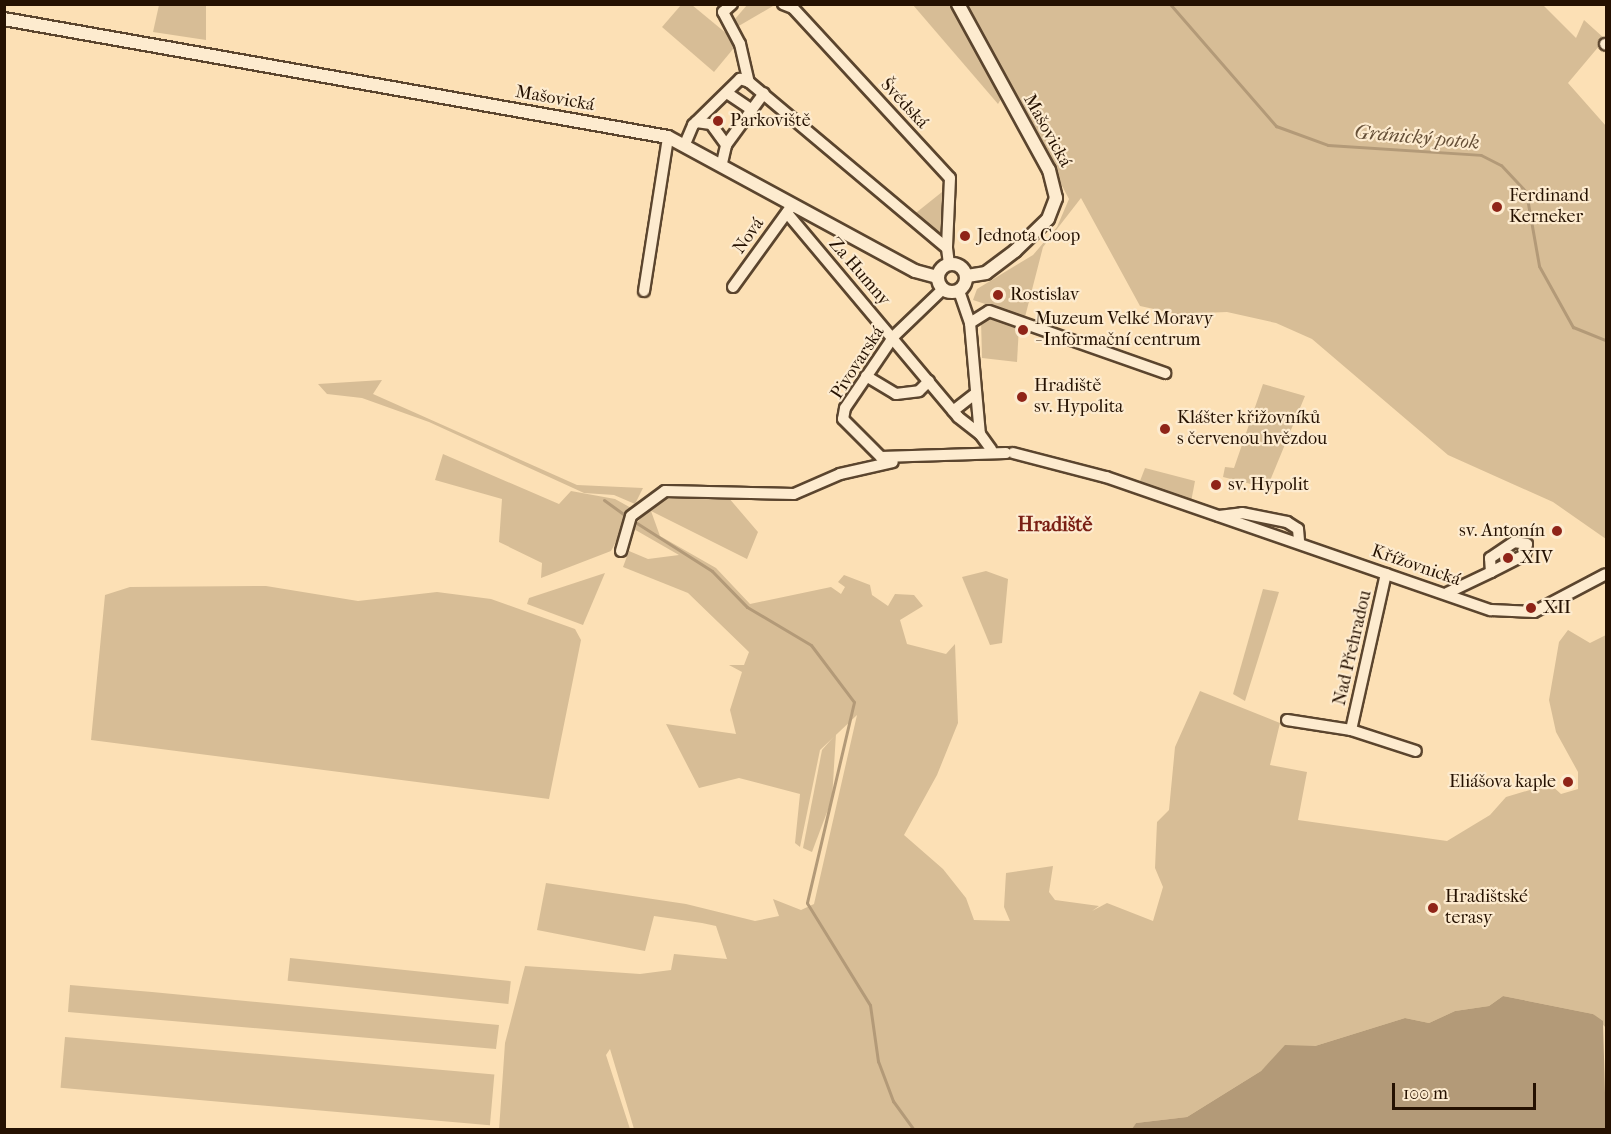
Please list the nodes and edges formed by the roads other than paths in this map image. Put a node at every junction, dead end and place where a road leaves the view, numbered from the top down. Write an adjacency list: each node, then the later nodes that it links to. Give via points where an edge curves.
1 (783, 4): 15 (street, Švédská, via 793,8 950,178)
2 (958, 4): 17 (street, Mašovická, via 1049,170 1056,198 1048,219 1015,251 986,273)
3 (727, 8): 5 (street)
4 (4, 20): 10 (street, Mašovická)
5 (749, 82): 6 (street, via 740,79); 7 (street)
6 (727, 93): 8 (street); 9 (street)
7 (764, 93): 8 (street); 15 (street)
8 (749, 108): 12 (street)
9 (696, 122): 11 (street); 12 (street, via 711,124)
10 (668, 137): 11 (street, Mašovická); 20 (street)
11 (685, 144): 13 (street, Mašovická)
12 (726, 146): 13 (street)
13 (722, 162): 14 (street, Mašovická)
14 (790, 208): 18 (street, Mašovická); 19 (street, Nová); 24 (street, Za Humny)
15 (947, 248): 16 (street, Švédská)
16 (949, 264): 17 (street, via 960,266); 18 (street)
17 (967, 276): 21 (street)
18 (940, 283): 21 (street, Mašovická); 24 (street, Pivovarská)
19 (733, 287)
20 (644, 291)
21 (962, 296): 22 (street); 23 (street)
22 (989, 311): 23 (street); 25 (street)
23 (970, 323): 28 (street)
24 (894, 336): 26 (street, Pivovarská); 27 (street, Za Humny)
25 (1165, 373)
26 (867, 376): 27 (street, via 896,394 920,391); 32 (street, Pivovarská, via 843,419 881,457)
27 (929, 381): 29 (street, Za Humny)
28 (976, 393): 29 (street); 30 (street)
29 (953, 411): 30 (street, Za Humny)
30 (980, 434): 31 (street)
31 (991, 449): 32 (street, Pivovarská); 35 (street, Křížovnická, via 1050,459 1219,516 1242,513 1287,522 1298,529 1299,541)
32 (903, 460): 33 (street, via 840,474 794,494 674,489 655,494 636,509 627,523)
33 (621, 550)
34 (1491, 572): 37 (street)
35 (1386, 574): 37 (street, Křížovnická); 39 (street, Nad Přehradou)
36 (1606, 574): 37 (street, Křížovnická, via 1525,614 1491,610)
37 (1447, 593)
38 (1287, 720): 39 (street, Nad Přehradou)
39 (1351, 730): 40 (street, Nad Přehradou)
40 (1416, 751)

